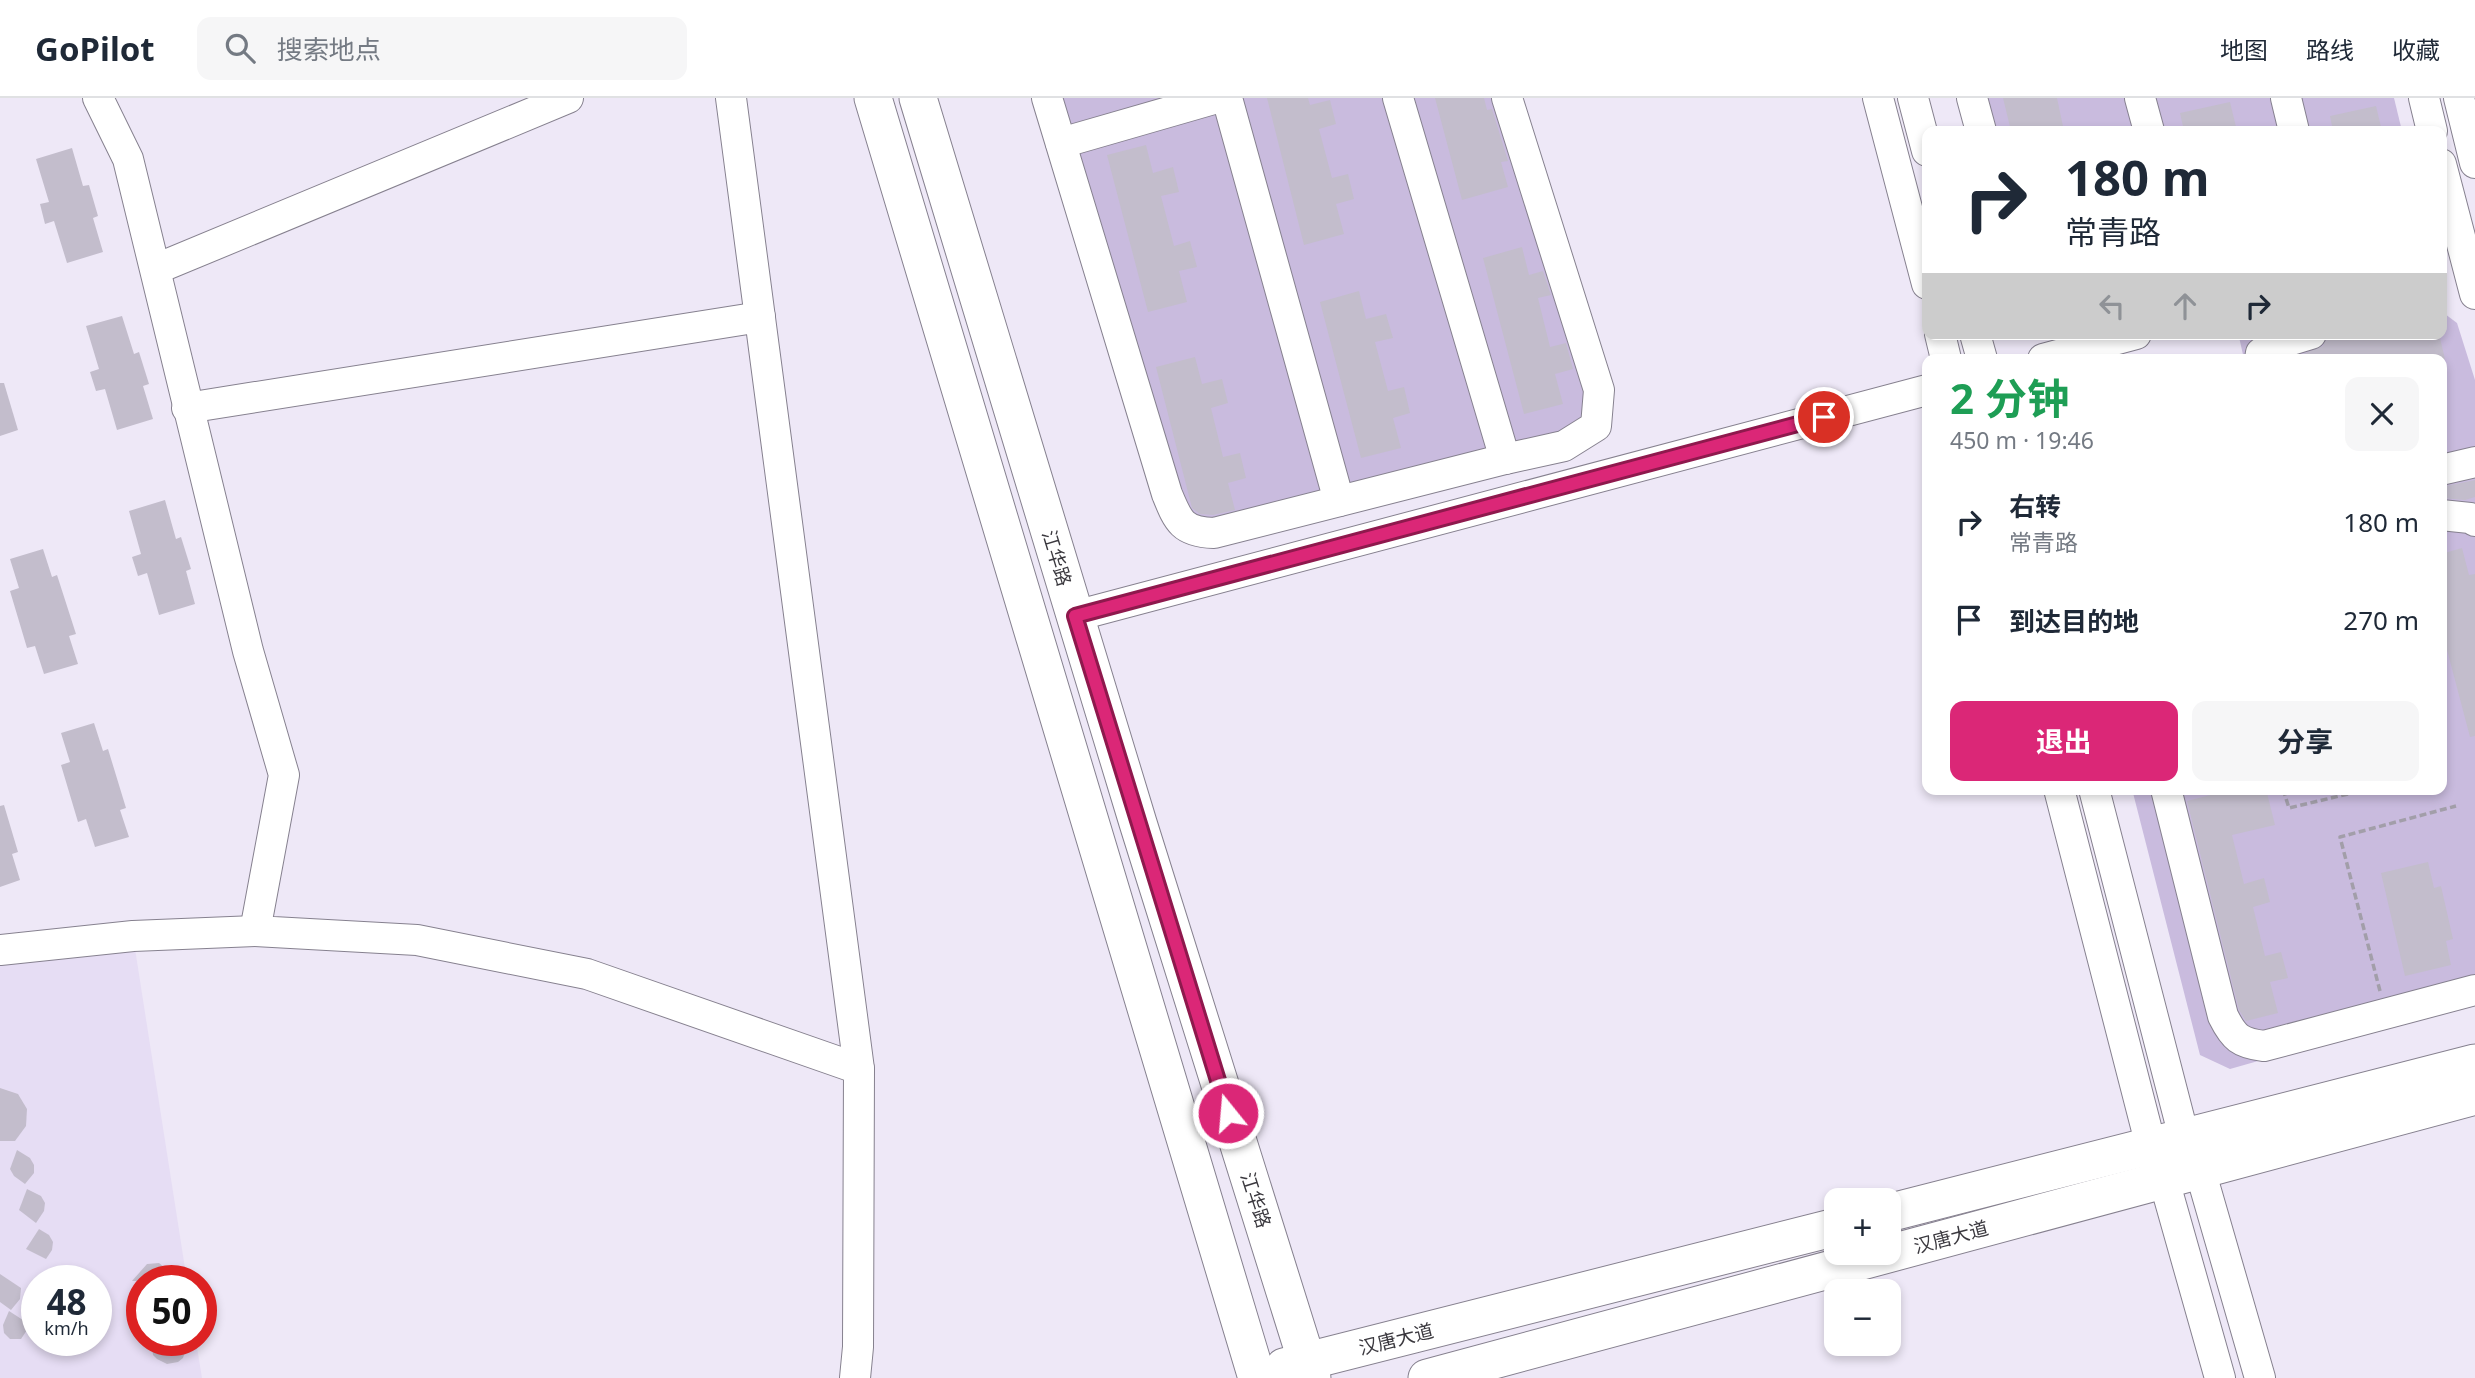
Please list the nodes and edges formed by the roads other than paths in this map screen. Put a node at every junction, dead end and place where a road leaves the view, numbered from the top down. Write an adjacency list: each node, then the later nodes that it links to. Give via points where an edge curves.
1 (98, 98): 28 (street, via 128,159)
2 (568, 98): 28 (street)
3 (731, 98): 30 (street)
4 (873, 98): 61 (main road)
5 (918, 98): 45 (main road, 江华路)
6 (1047, 98): 23 (street)
7 (1217, 98): 23 (street)
8 (1227, 98): 40 (street)
9 (1398, 98): 38 (street)
10 (1507, 98): 38 (street, via 1599,390 1596,426 1564,446)
11 (1878, 98): 27 (street)
12 (1913, 98): 22 (street)
13 (1972, 98): 18 (street)
14 (2140, 98): 19 (street)
15 (2286, 98): 20 (street)
16 (2424, 98): 21 (street)
17 (2459, 98): 24 (street)
18 (1980, 126)
19 (2148, 126)
20 (2293, 126)
21 (2431, 126)
22 (1922, 132)
23 (1061, 143): 40 (street, via 1177,519 1194,532 1214,533)
24 (2475, 163)
25 (2447, 191): 26 (street)
26 (2460, 248): 29 (street)
27 (1922, 265)
28 (156, 268): 36 (street)
29 (2475, 294)
30 (760, 317): 36 (street); 53 (street)
31 (2114, 340): 33 (street)
32 (2291, 340): 34 (street)
33 (2062, 354)
34 (2261, 354)
35 (1922, 391): 41 (street)
36 (187, 408): 49 (street, via 284,775)
37 (2475, 461): 39 (street)
38 (1493, 462): 40 (street); 41 (street)
39 (2447, 468)
40 (1325, 504): 44 (street)
41 (1488, 506): 44 (street)
42 (2447, 517): 43 (street)
43 (2475, 521)
44 (1323, 550): 45 (street)
45 (1075, 616): 60 (main road, 江华路)
46 (2061, 795): 55 (street)
47 (2095, 795): 55 (street)
48 (2168, 795): 51 (street, via 2223,1016 2231,1033 2246,1043 2264,1046)
49 (255, 931): 50 (street, via 133,936); 53 (street, via 417,940 587,974)
50 (0, 950)
51 (2475, 990)
52 (2475, 1063): 55 (main road, 汉唐大道)
53 (859, 1069): 63 (street)
54 (2475, 1096): 56 (main road, 汉唐大道)
55 (2168, 1142): 56 (street); 57 (street); 58 (main road, 汉唐大道)
56 (2200, 1170): 57 (main road, 汉唐大道); 65 (street)
57 (2164, 1180): 62 (main road, 汉唐大道); 64 (street)
58 (1901, 1210)
59 (1824, 1230): 60 (main road, 汉唐大道)
60 (1310, 1370): 61 (main road, 汉唐大道)
61 (1252, 1377)
62 (1437, 1377)
63 (855, 1378)
64 (2221, 1378)
65 (2260, 1378)

